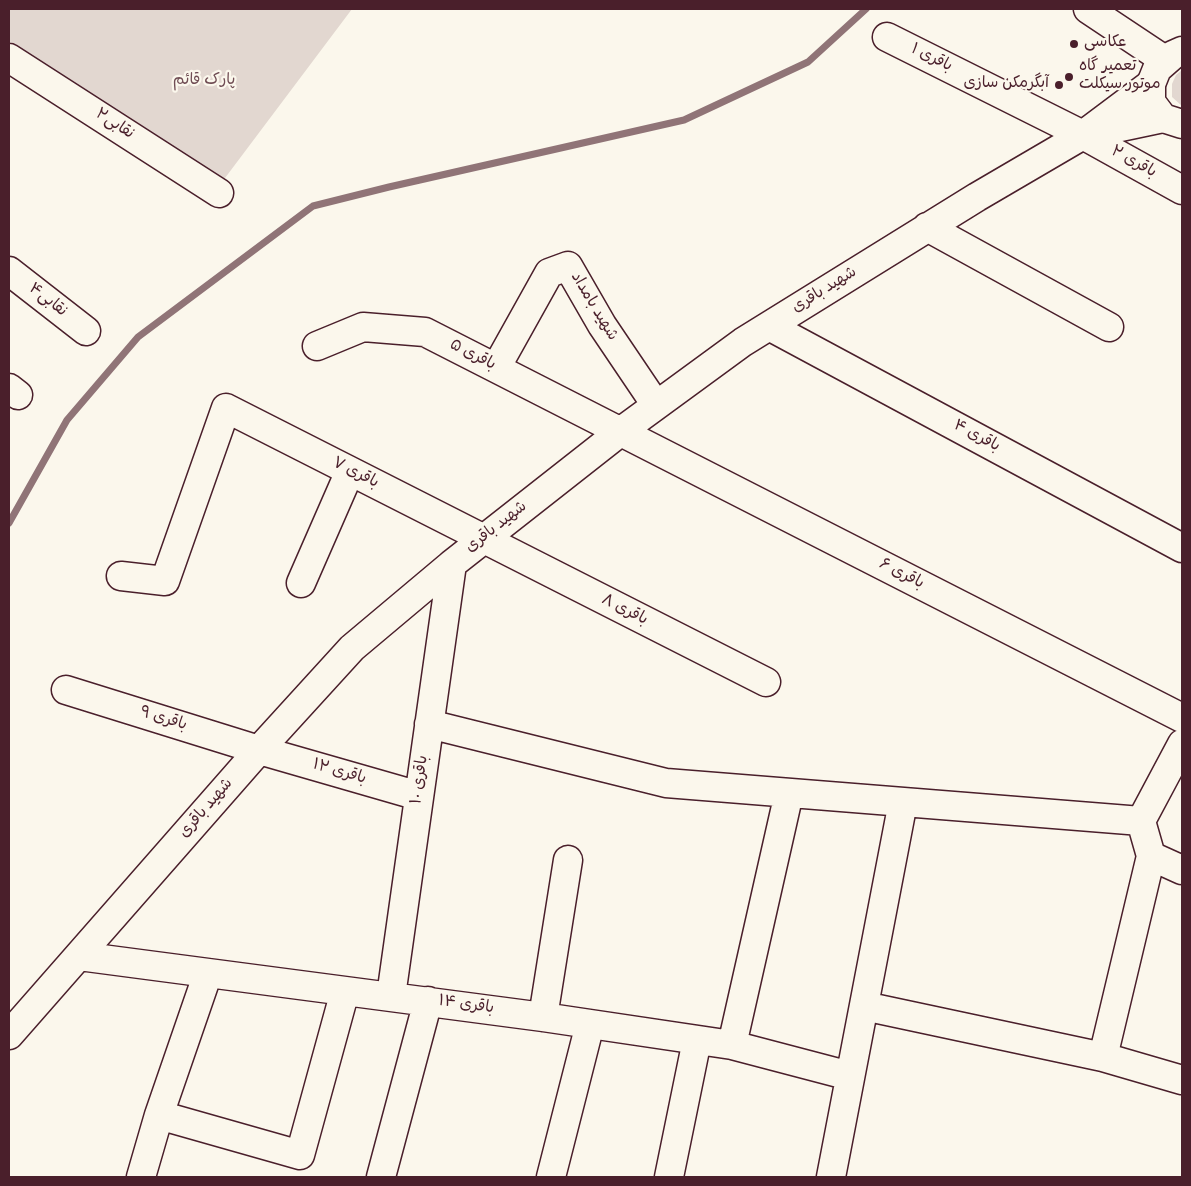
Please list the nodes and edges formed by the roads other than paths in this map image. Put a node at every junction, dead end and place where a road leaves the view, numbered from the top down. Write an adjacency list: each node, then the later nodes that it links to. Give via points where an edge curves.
1 (1088, 9): 4 (street)
2 (1103, 9): 4 (street)
3 (887, 37): 8 (street, باقری ۱)
4 (1174, 56): 6 (street, via 1157,69)
5 (9, 58): 10 (street, نقابی۲)
6 (1151, 84): 7 (street, via 1151,102); 8 (street, شهید باقری)
7 (1173, 121): 8 (street, شهید باقری)
8 (1083, 135): 9 (street, باقری ۲); 11 (street, شهید باقری)
9 (1182, 190)
10 (219, 193)
11 (927, 228): 13 (street, شهید باقری); 14 (street)
12 (9, 270): 15 (street, نقابی۴)
13 (769, 326): 18 (street, شهید باقری); 22 (street, باقری ۴)
14 (1109, 327)
15 (86, 331)
16 (317, 346): 17 (street, باقری ۵, via 363,327 425,332)
17 (496, 368): 18 (street, شهید بامداد, via 549,273 568,266 602,325); 19 (street, باقری ۵)
18 (656, 405): 19 (street, شهید باقری)
19 (620, 432): 21 (street, شهید باقری); 28 (street, باقری ۶)
20 (350, 471): 21 (street, باقری ۷); 24 (street, باقری ۷, via 226,408 164,581); 25 (street)
21 (483, 539): 23 (street, شهید باقری); 26 (street, باقری ۸)
22 (1182, 548)
23 (452, 564): 29 (street, باقری ۱۰); 31 (street, شهید باقری, via 352,648)
24 (121, 576)
25 (301, 584)
26 (766, 682)
27 (66, 690): 31 (street, باقری ۹)
28 (1182, 718)
29 (429, 724): 32 (street, via 666,783); 33 (street, باقری ۱۰)
30 (1182, 744): 35 (street)
31 (259, 750): 33 (street, باقری ۱۲); 38 (street, شهید باقری)
32 (788, 793): 34 (street); 48 (street)
33 (419, 796): 41 (street, باقری ۱۰)
34 (903, 802): 35 (street); 43 (street)
35 (1146, 839): 37 (street); 49 (street)
36 (568, 860): 44 (street)
37 (1182, 870)
38 (79, 956): 39 (street, باقری ۱۴); 46 (street, شهید باقری)
39 (208, 973): 40 (street, باقری ۱۴); 52 (street)
40 (345, 991): 41 (street, باقری ۱۴); 52 (street, via 300,1155)
41 (390, 996): 42 (street, باقری ۱۴)
42 (428, 1001): 44 (street, باقری ۱۴); 54 (street)
43 (864, 1006): 49 (street); 50 (street)
44 (543, 1017): 45 (street, باقری ۱۴)
45 (590, 1024): 47 (street, باقری ۱۴); 55 (street)
46 (9, 1036)
47 (697, 1040): 48 (street, باقری ۱۴); 56 (street)
48 (732, 1045): 50 (street, باقری ۱۴)
49 (1103, 1057): 51 (street)
50 (850, 1076): 57 (street)
51 (1182, 1080)
52 (159, 1115): 53 (street)
53 (141, 1177)
54 (381, 1177)
55 (551, 1177)
56 (669, 1177)
57 (831, 1177)

